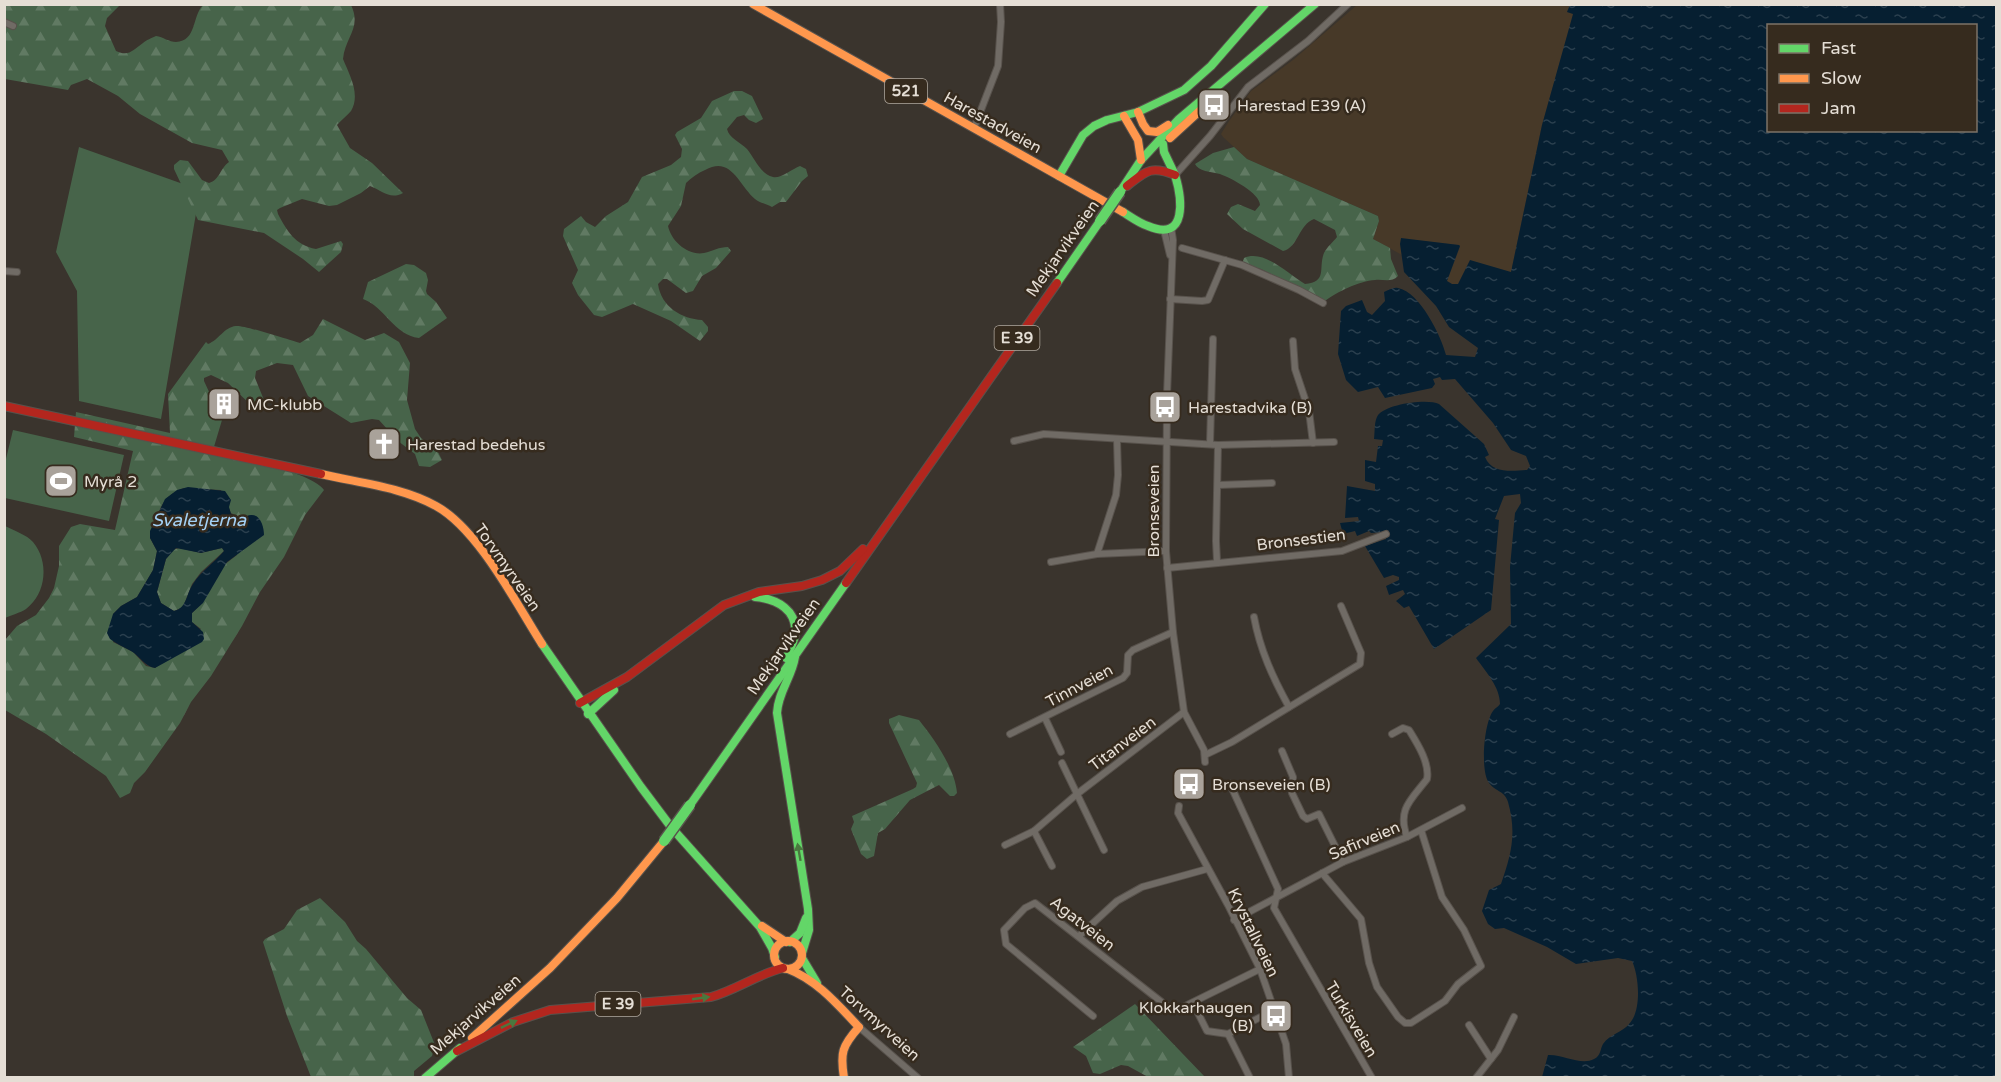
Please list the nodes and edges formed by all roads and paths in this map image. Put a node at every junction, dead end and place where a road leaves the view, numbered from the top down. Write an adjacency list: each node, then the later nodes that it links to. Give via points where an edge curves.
1 (753, 4): 12 (main road, Harestadveien / 521)
2 (1000, 4): 12 (street, via 998,66)
3 (1265, 4): 9 (main road, via 1199,78 1169,99)
4 (1316, 4): 8 (main road, E 39)
5 (1348, 4): 15 (street, via 1248,87)
6 (4, 22): 7 (street)
7 (13, 26)
8 (1273, 42): 11 (main road, E 39); 13 (main road, E 39)
9 (1138, 112): 10 (main road); 11 (main road, E 39, via 1150,132 1158,132)
10 (1124, 116): 14 (main road, via 1138,140); 16 (main road, via 1094,126 1083,135)
11 (1179, 119): 13 (main road, E 39)
12 (974, 128): 16 (main road, Harestadveien / 521)
13 (1160, 142): 14 (main road, Mekjarvikveien / E 39); 15 (main road); 17 (main road, Mekjarvikveien / E 39)
14 (1141, 160): 17 (main road, Mekjarvikveien / E 39)
15 (1175, 175): 17 (main road, E 39, via 1161,168 1149,169); 18 (main road, via 1182,206 1178,221)
16 (1059, 176): 18 (main road, Harestadveien / 521, via 1149,227)
17 (1123, 189): 37 (main road, Mekjarvikveien / E 39, bridge)
18 (1167, 229): 23 (street, Bronseveien, via 1172,261)
19 (1182, 248): 20 (street)
20 (1225, 260): 23 (street, via 1208,300); 24 (street)
21 (4, 271): 22 (street)
22 (17, 272)
23 (1170, 299): 31 (street, Bronseveien)
24 (1323, 303)
25 (1213, 339): 33 (street)
26 (1293, 341): 32 (street, via 1295,369 1309,411)
27 (4, 406): 51 (main road, Torvmyrveien, via 393,490 434,506 453,518 479,546)
28 (1117, 440): 29 (street, via 1044,434); 31 (street); 40 (street, via 1116,495)
29 (1014, 441)
30 (1334, 442): 32 (street)
31 (1166, 443): 33 (street); 39 (street, Bronseveien)
32 (1313, 443): 34 (street)
33 (1210, 444): 34 (street)
34 (1218, 445): 36 (street)
35 (1272, 483): 36 (street)
36 (1218, 485): 41 (street)
37 (882, 530): 44 (main road, E 39, via 849,564 830,576 811,584); 48 (main road, Mekjarvikveien / E 39)
38 (1386, 534): 41 (street, Bronsestien, via 1342,551)
39 (1166, 551): 40 (street); 43 (street, Bronseveien)
40 (1097, 554): 42 (street)
41 (1217, 561): 43 (street, Bronsestien)
42 (1051, 562)
43 (1167, 568): 47 (street, Bronseveien)
44 (739, 598): 49 (main road, E 39, via 774,599 791,614 795,636); 50 (main road, E 39, via 714,611)
45 (1341, 606): 52 (street, Bronseveien, via 1361,653 1360,664)
46 (1254, 617): 52 (street, via 1271,674)
47 (1173, 632): 53 (street, Bronseveien); 55 (street, Tinnveien, via 1133,650 1128,655 1123,678)
48 (796, 654): 49 (main road, Mekjarvikveien / E 39); 75 (main road, E 39, one-way to 48, via 777,714)
49 (781, 674): 92 (main road, Mekjarvikveien / E 39, bridge, via 664,841 617,898 550,968)
50 (627, 677): 51 (main road, E 39); 54 (main road, E 39)
51 (580, 703): 54 (main road, Torvmyrveien)
52 (1289, 707): 53 (street, Bronseveien, via 1205,758)
53 (1184, 712): 62 (street, Titanveien)
54 (588, 714): 76 (main road, Torvmyrveien, via 666,821)
55 (1045, 718): 56 (street, Tinnveien); 59 (street, Tinnveien)
56 (1010, 734)
57 (1392, 734): 67 (street, via 1403,728 1409,730 1428,774 1404,810)
58 (1282, 751): 70 (street, via 1293,777 1292,793 1303,816 1307,819 1318,814)
59 (1061, 752)
60 (1062, 764): 62 (street, Titanveien)
61 (1230, 784): 74 (street, via 1278,889)
62 (1077, 794): 66 (street, Titanveien); 69 (street, Titanveien)
63 (1179, 806): 72 (street, Krystallveien, via 1178,813)
64 (1462, 808): 65 (street, Safirveien)
65 (1421, 830): 67 (street, Safirveien); 73 (street, via 1442,897 1481,966 1445,1000 1411,1023 1398,1017 1377,987 1361,919)
66 (1034, 831): 68 (street, Titanveien); 71 (street)
67 (1407, 837): 70 (street, Safirveien)
68 (1005, 845)
69 (1104, 850)
70 (1343, 862): 73 (street, Safirveien)
71 (1052, 866)
72 (1207, 869): 77 (street, Krystallveien); 78 (street, via 1142,887 1117,901)
73 (1322, 873): 74 (street, Safirveien)
74 (1276, 897): 77 (street, Safirveien); 100 (street, Turkisveien, via 1274,908)
75 (808, 909): 79 (main road, via 802,928); 80 (main road, E 39, via 809,930)
76 (752, 918): 79 (main road, Torvmyrveien); 81 (main road, Torvmyrveien, via 772,946)
77 (1234, 920): 83 (street, Krystallveien)
78 (1079, 936): 85 (street, Agatveien, via 1168,1007 1179,1009); 87 (street, Agatveien, via 1035,903 1004,930 1006,944)
79 (788, 942): 80 (main road, via 798,945); 81 (main road, via 776,949)
80 (802, 956): 82 (main road, via 798,965); 84 (main road, Torvmyrveien)
81 (775, 957): 82 (main road)
82 (785, 968): 84 (main road, Torvmyrveien); 92 (main road, E 39, one-way to 82, via 513,1022 550,1010 711,997)
83 (1260, 969): 85 (street, Agatveien); 86 (street, Krystallveien)
84 (822, 991): 90 (main road, Torvmyrveien)
85 (1193, 1003): 91 (street, via 1207,1031)
86 (1274, 1010): 91 (street); 99 (street, Krystallveien, via 1286,1044)
87 (1093, 1017)
88 (1514, 1017): 93 (street)
89 (1469, 1025): 93 (street)
90 (859, 1027): 96 (main road, via 841,1049); 97 (street, Torvmyrveien)
91 (1228, 1034): 98 (street)
92 (457, 1051): 95 (main road, Mekjarvikveien / E 39)
93 (1491, 1059): 94 (street)
94 (1478, 1075): 101 (street)
95 (426, 1077)
96 (844, 1077)
97 (918, 1077)
98 (1250, 1077)
99 (1289, 1077)
100 (1372, 1077)
101 (1489, 1077)

